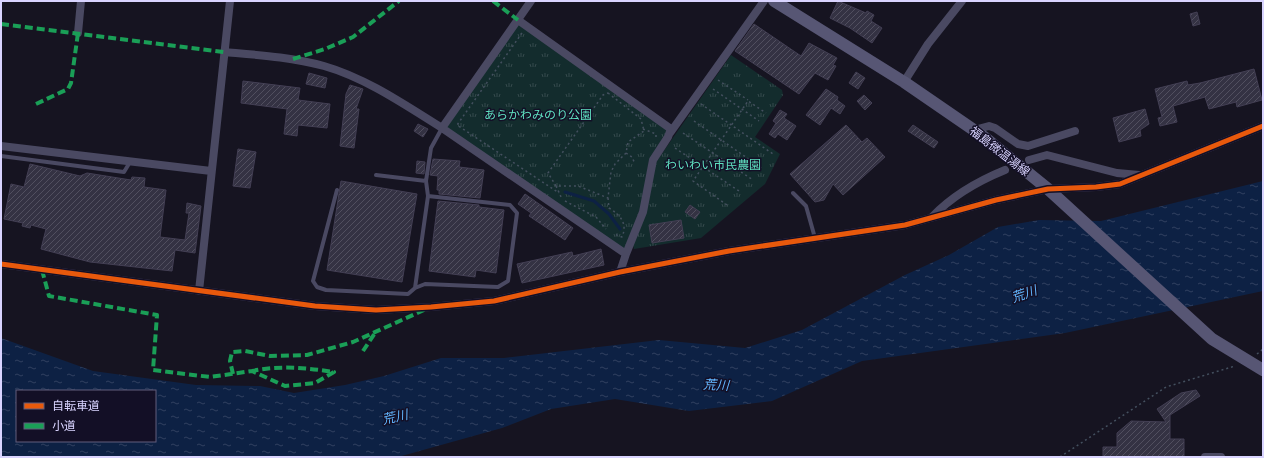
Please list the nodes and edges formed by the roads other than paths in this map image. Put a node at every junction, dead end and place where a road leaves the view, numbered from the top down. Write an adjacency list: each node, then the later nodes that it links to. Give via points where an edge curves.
1 (81, 1): 8 (street)
2 (230, 1): 9 (street)
3 (531, 1): 7 (street)
4 (764, 1): 15 (street)
5 (774, 1): 10 (main road, 福島微温湯線)
6 (962, 1): 10 (street, via 928,44)
7 (518, 20): 12 (street); 15 (street, via 662,122 671,129)
8 (78, 33)
9 (224, 52): 12 (street, via 293,58 325,66 375,88); 21 (street)
10 (904, 82): 13 (main road, 福島微温湯線)
11 (1263, 126): 23 (street)
12 (442, 128): 24 (lane, via 431,148); 31 (street)
13 (974, 130): 14 (street, via 989,126 1018,144 1028,146); 26 (main road, 福島微温湯線)
14 (1075, 131)
15 (670, 133): 31 (street, via 653,160 643,212)
16 (1, 146): 19 (street)
17 (1, 156): 19 (lane, via 124,172)
18 (1029, 160): 23 (street, via 1047,155 1117,173)
19 (130, 162): 21 (street)
20 (1005, 170): 29 (street, via 983,179 944,205)
21 (212, 171): 35 (street)
22 (376, 175): 24 (lane)
23 (1142, 175): 26 (street, via 1120,184)
24 (426, 181): 28 (lane)
25 (337, 190): 34 (lane, via 313,281 317,287 326,290 408,294)
26 (1048, 190): 29 (street, via 996,200); 36 (main road, 福島微温湯線, via 1212,339)
27 (793, 193): 30 (lane, via 806,206)
28 (428, 196): 34 (lane); 34 (lane, via 510,205 517,213 508,281 498,287 425,284)
29 (931, 218): 30 (street, via 904,226)
30 (815, 239): 33 (street, via 729,251)
31 (626, 254): 33 (street)
32 (1, 264): 35 (street)
33 (620, 272): 35 (street, via 494,301 376,310 315,306)
34 (416, 288)
35 (199, 291)
36 (1263, 370)
37 (1205, 457): 38 (street)
38 (1221, 457)

